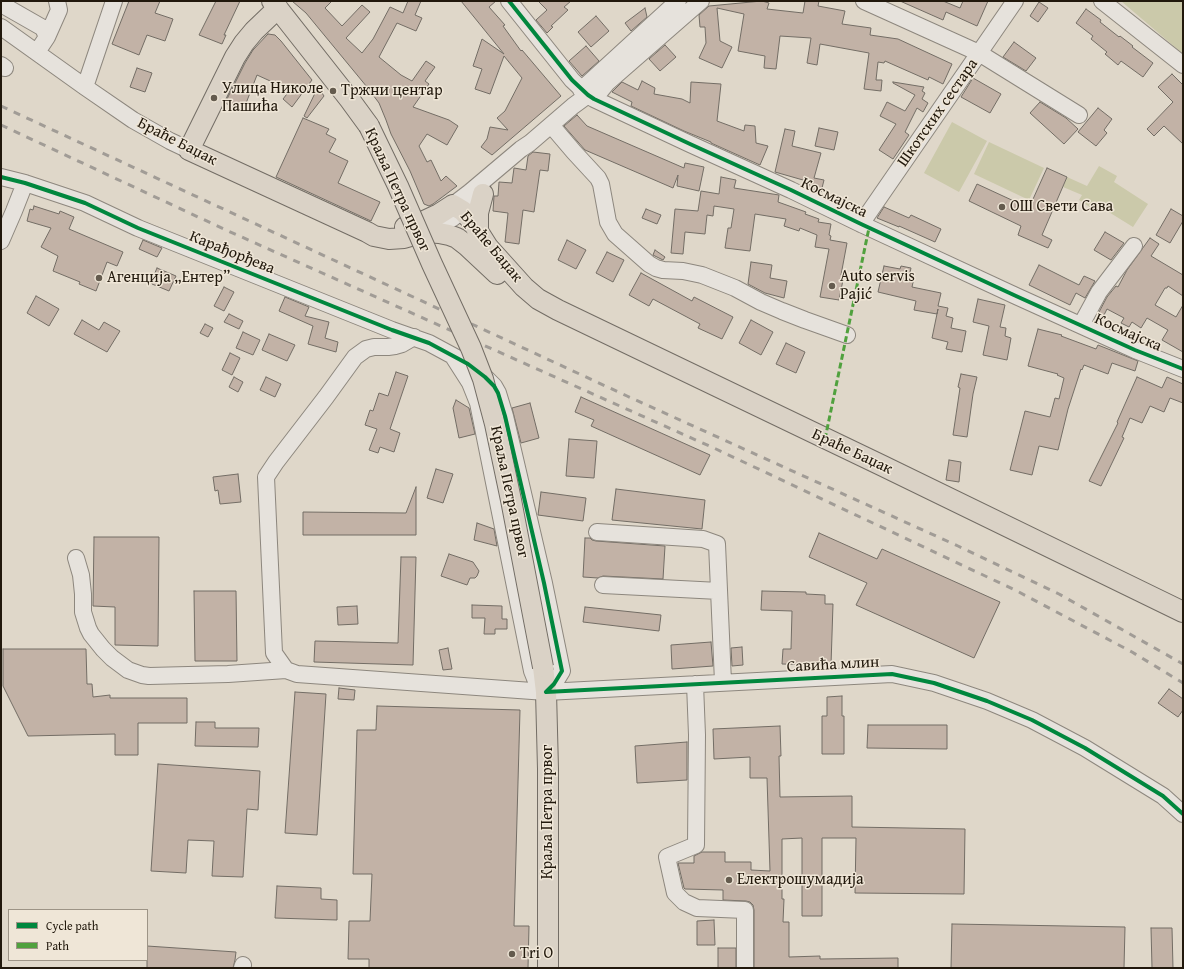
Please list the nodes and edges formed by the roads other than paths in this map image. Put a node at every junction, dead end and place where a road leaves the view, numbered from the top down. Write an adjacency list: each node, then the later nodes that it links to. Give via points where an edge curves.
1 (57, 1): 13 (street, via 59,10)
2 (114, 1): 17 (street)
3 (509, 1): 18 (street, Космајска, via 568,75)
4 (678, 1): 11 (street)
5 (701, 1): 11 (street)
6 (864, 1): 15 (street)
7 (1016, 1): 15 (street, Шкотских сестара)
8 (1102, 1): 16 (street)
9 (279, 3): 22 (main road, via 240,50); 46 (main road, Краља Петра првог, bridge, via 369,126 471,348 487,391 510,493)
10 (1, 4): 13 (street, via 43,28)
11 (664, 24): 18 (street, via 608,83)
12 (1, 26): 14 (street, Браће Баџак)
13 (47, 38): 14 (street)
14 (37, 52): 17 (street, Браће Баџак)
15 (979, 53): 19 (street); 27 (street, Шкотских сестара)
16 (1183, 65)
17 (85, 88): 22 (street, Браће Баџак, via 164,138)
18 (588, 94): 20 (street); 27 (street, Космајска)
19 (1079, 115)
20 (551, 125): 21 (street); 34 (street, via 598,178 608,222 615,234 649,264 663,270 702,275 782,311)
21 (530, 143): 25 (street, via 521,159); 26 (street, via 470,192)
22 (189, 150): 28 (main road, Браће Баџак)
23 (1, 177): 24 (street, Карађорђева)
24 (25, 183): 31 (street); 35 (street, Карађорђева, via 85,203 138,228)
25 (484, 194): 26 (street); 30 (main road)
26 (456, 212): 28 (main road, Браће Баџак, via 414,225); 29 (street); 30 (main road, via 458,233)
27 (861, 224): 33 (street, Космајска)
28 (367, 232): 29 (main road, Браће Баџак, via 389,239)
29 (425, 232): 30 (main road, Браће Баџак)
30 (472, 238): 42 (main road, Браће Баџак, via 492,269 558,310)
31 (1, 241)
32 (1134, 246): 33 (street, via 1100,292)
33 (1081, 326): 37 (street, Космајска)
34 (847, 335)
35 (414, 337): 36 (street, Карађорђева); 43 (street, via 395,346 366,349 355,357 266,477 274,653)
36 (453, 356): 46 (street, via 468,379 478,404 532,671 536,681); 46 (street, Карађорђева, via 475,369 494,386 505,416 562,671)
37 (1183, 369)
38 (597, 532): 41 (street, via 703,539 717,544)
39 (76, 558): 43 (street, Савића млин, via 81,575 88,628 102,649 128,670 149,676)
40 (604, 585): 41 (street)
41 (719, 591): 44 (street)
42 (1183, 612)
43 (286, 670): 46 (street, Савића млин, via 297,674)
44 (723, 682): 45 (street, Савића млин); 47 (street, Савића млин, via 892,674 934,683 1032,720 1085,748 1163,796)
45 (695, 684): 46 (street, Савића млин); 49 (street, via 698,716 696,845 667,857 675,893 684,902 697,908 745,910)
46 (546, 692): 48 (main road, Краља Петра првог)
47 (1183, 814)
48 (548, 968)
49 (745, 968)

